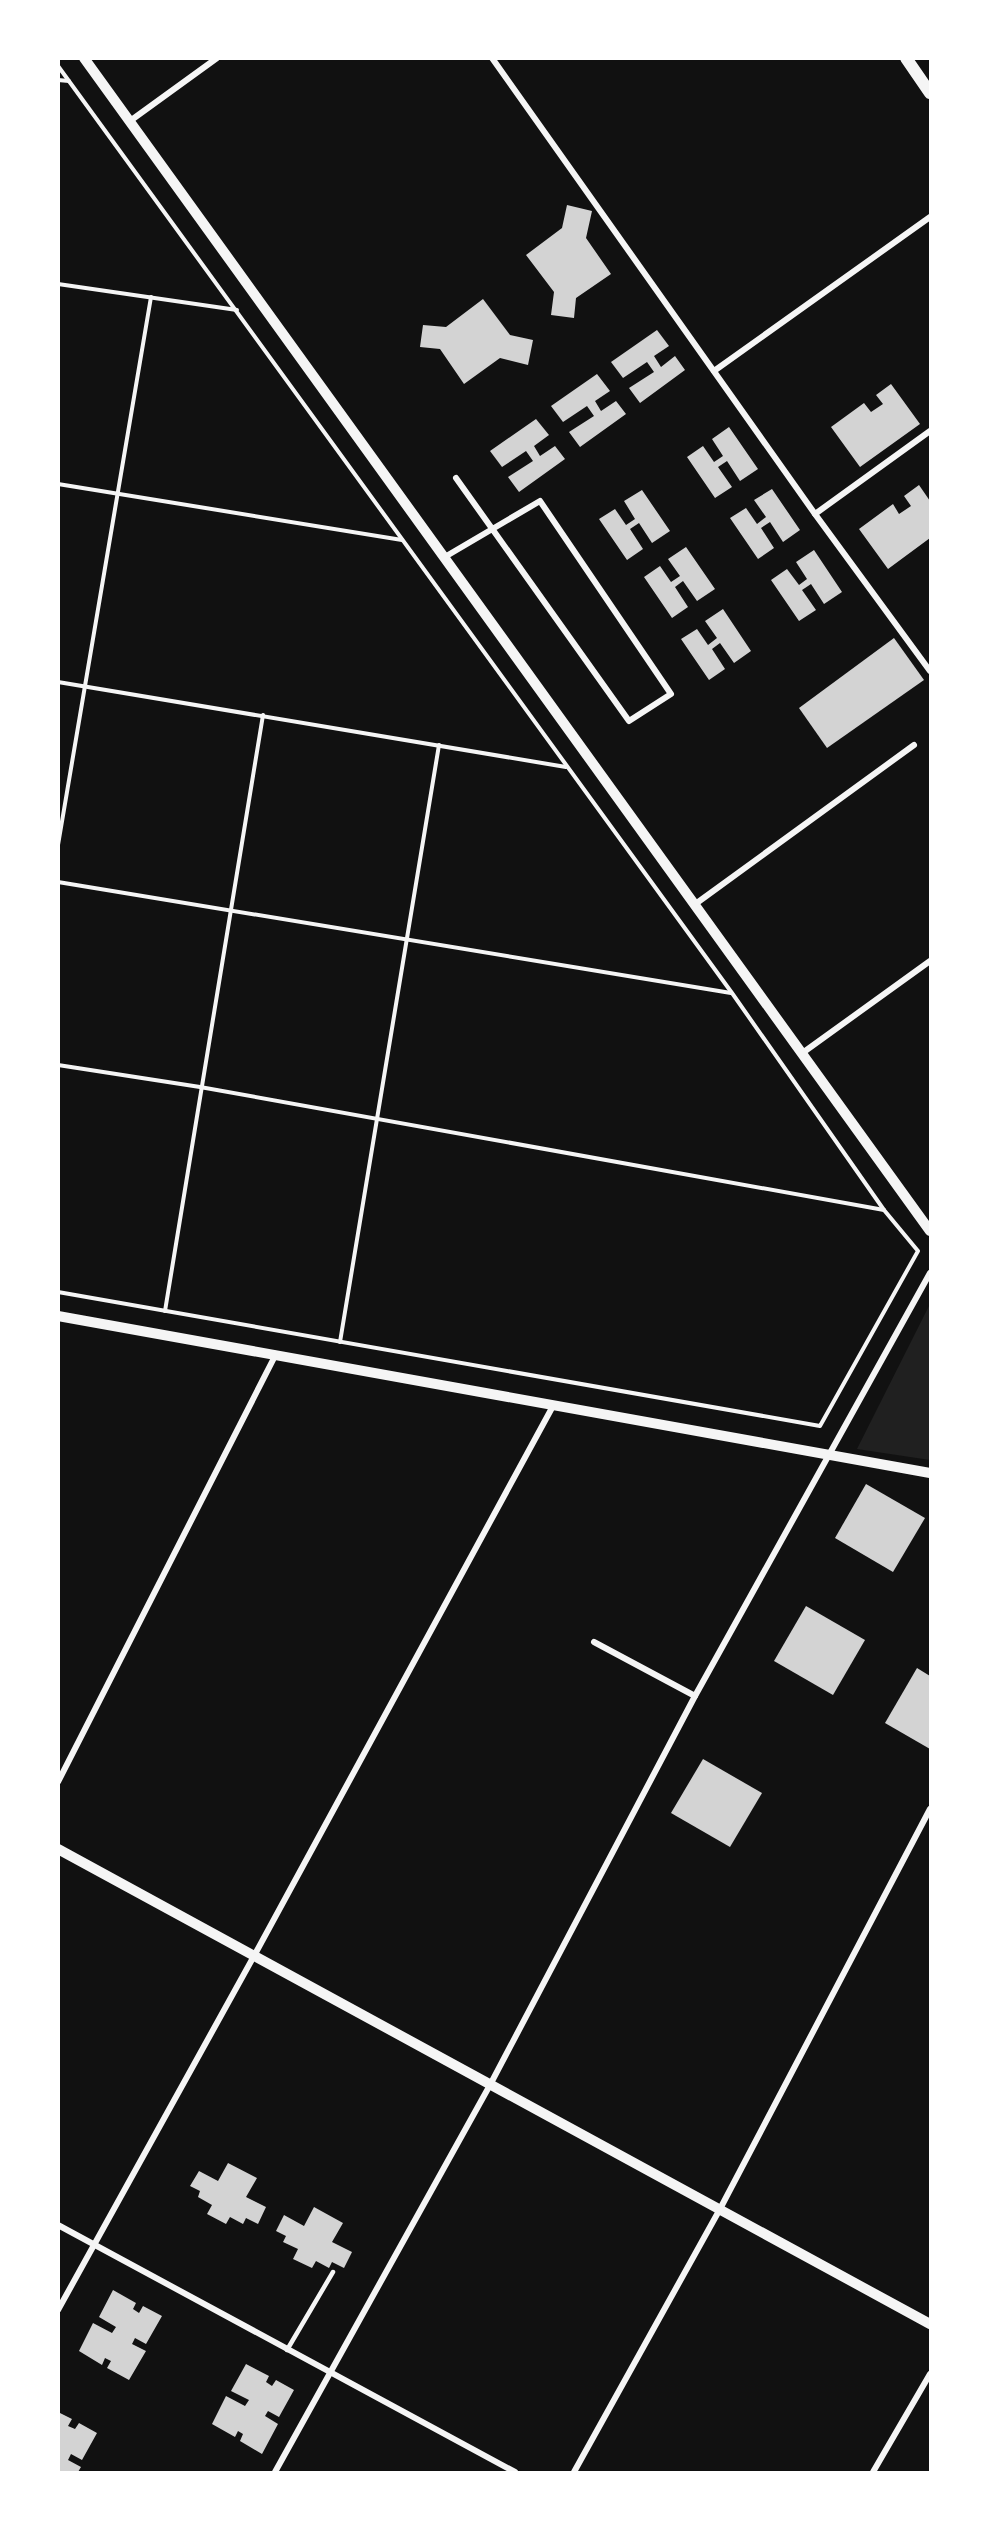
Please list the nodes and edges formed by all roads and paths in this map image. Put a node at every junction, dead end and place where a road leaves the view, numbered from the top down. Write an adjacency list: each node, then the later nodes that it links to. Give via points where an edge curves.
1 (84, 58): 9 (street)
2 (217, 58): 9 (street)
3 (492, 58): 14 (street)
4 (906, 58): 8 (main road)
5 (58, 66): 7 (path)
6 (58, 80): 7 (path)
7 (70, 81): 13 (path)
8 (930, 93)
9 (130, 122): 22 (street)
10 (930, 217): 14 (street)
11 (58, 284): 12 (path)
12 (151, 297): 13 (path); 18 (path)
13 (238, 310): 21 (path)
14 (714, 371): 19 (street)
15 (930, 431): 19 (street)
16 (456, 478): 20 (street)
17 (58, 484): 18 (path)
18 (118, 494): 21 (path); 25 (path)
19 (815, 514): 23 (street)
20 (493, 528): 20 (street, via 629,721 671,694 540,501); 22 (street)
21 (403, 540): 29 (path)
22 (443, 559): 32 (street)
23 (930, 671)
24 (58, 682): 25 (path)
25 (86, 686): 26 (path); 30 (path)
26 (263, 715): 27 (path); 33 (path)
27 (439, 745): 29 (path); 34 (path)
28 (914, 745): 32 (street)
29 (567, 767): 36 (path)
30 (58, 846)
31 (58, 882): 33 (path)
32 (693, 905): 37 (street)
33 (230, 908): 34 (path); 39 (path)
34 (407, 939): 36 (path); 40 (path)
35 (930, 962): 37 (street)
36 (732, 993): 41 (path)
37 (801, 1053): 42 (street)
38 (58, 1065): 39 (path)
39 (200, 1087): 40 (path); 45 (path)
40 (376, 1119): 41 (path); 47 (path)
41 (884, 1210): 47 (path, via 918,1251 820,1426)
42 (930, 1231)
43 (930, 1273): 50 (street)
44 (58, 1292): 45 (path)
45 (165, 1311): 47 (path)
46 (58, 1316): 48 (street)
47 (340, 1342)
48 (276, 1354): 49 (street); 54 (street)
49 (553, 1406): 50 (street); 57 (street)
50 (828, 1455): 51 (street); 53 (street)
51 (930, 1473)
52 (594, 1642): 53 (street)
53 (694, 1696): 58 (street)
54 (58, 1782)
55 (930, 1809): 59 (street)
56 (58, 1849): 57 (street)
57 (254, 1956): 58 (street); 61 (street)
58 (490, 2085): 59 (street); 66 (street)
59 (720, 2209): 64 (street); 70 (street)
60 (58, 2225): 61 (street)
61 (94, 2244): 63 (street); 65 (street)
62 (333, 2272): 65 (lane)
63 (58, 2310)
64 (930, 2324)
65 (287, 2350): 66 (street)
66 (332, 2374): 68 (street); 69 (street)
67 (930, 2374): 71 (street)
68 (275, 2472)
69 (514, 2472)
70 (574, 2472)
71 (873, 2472)

